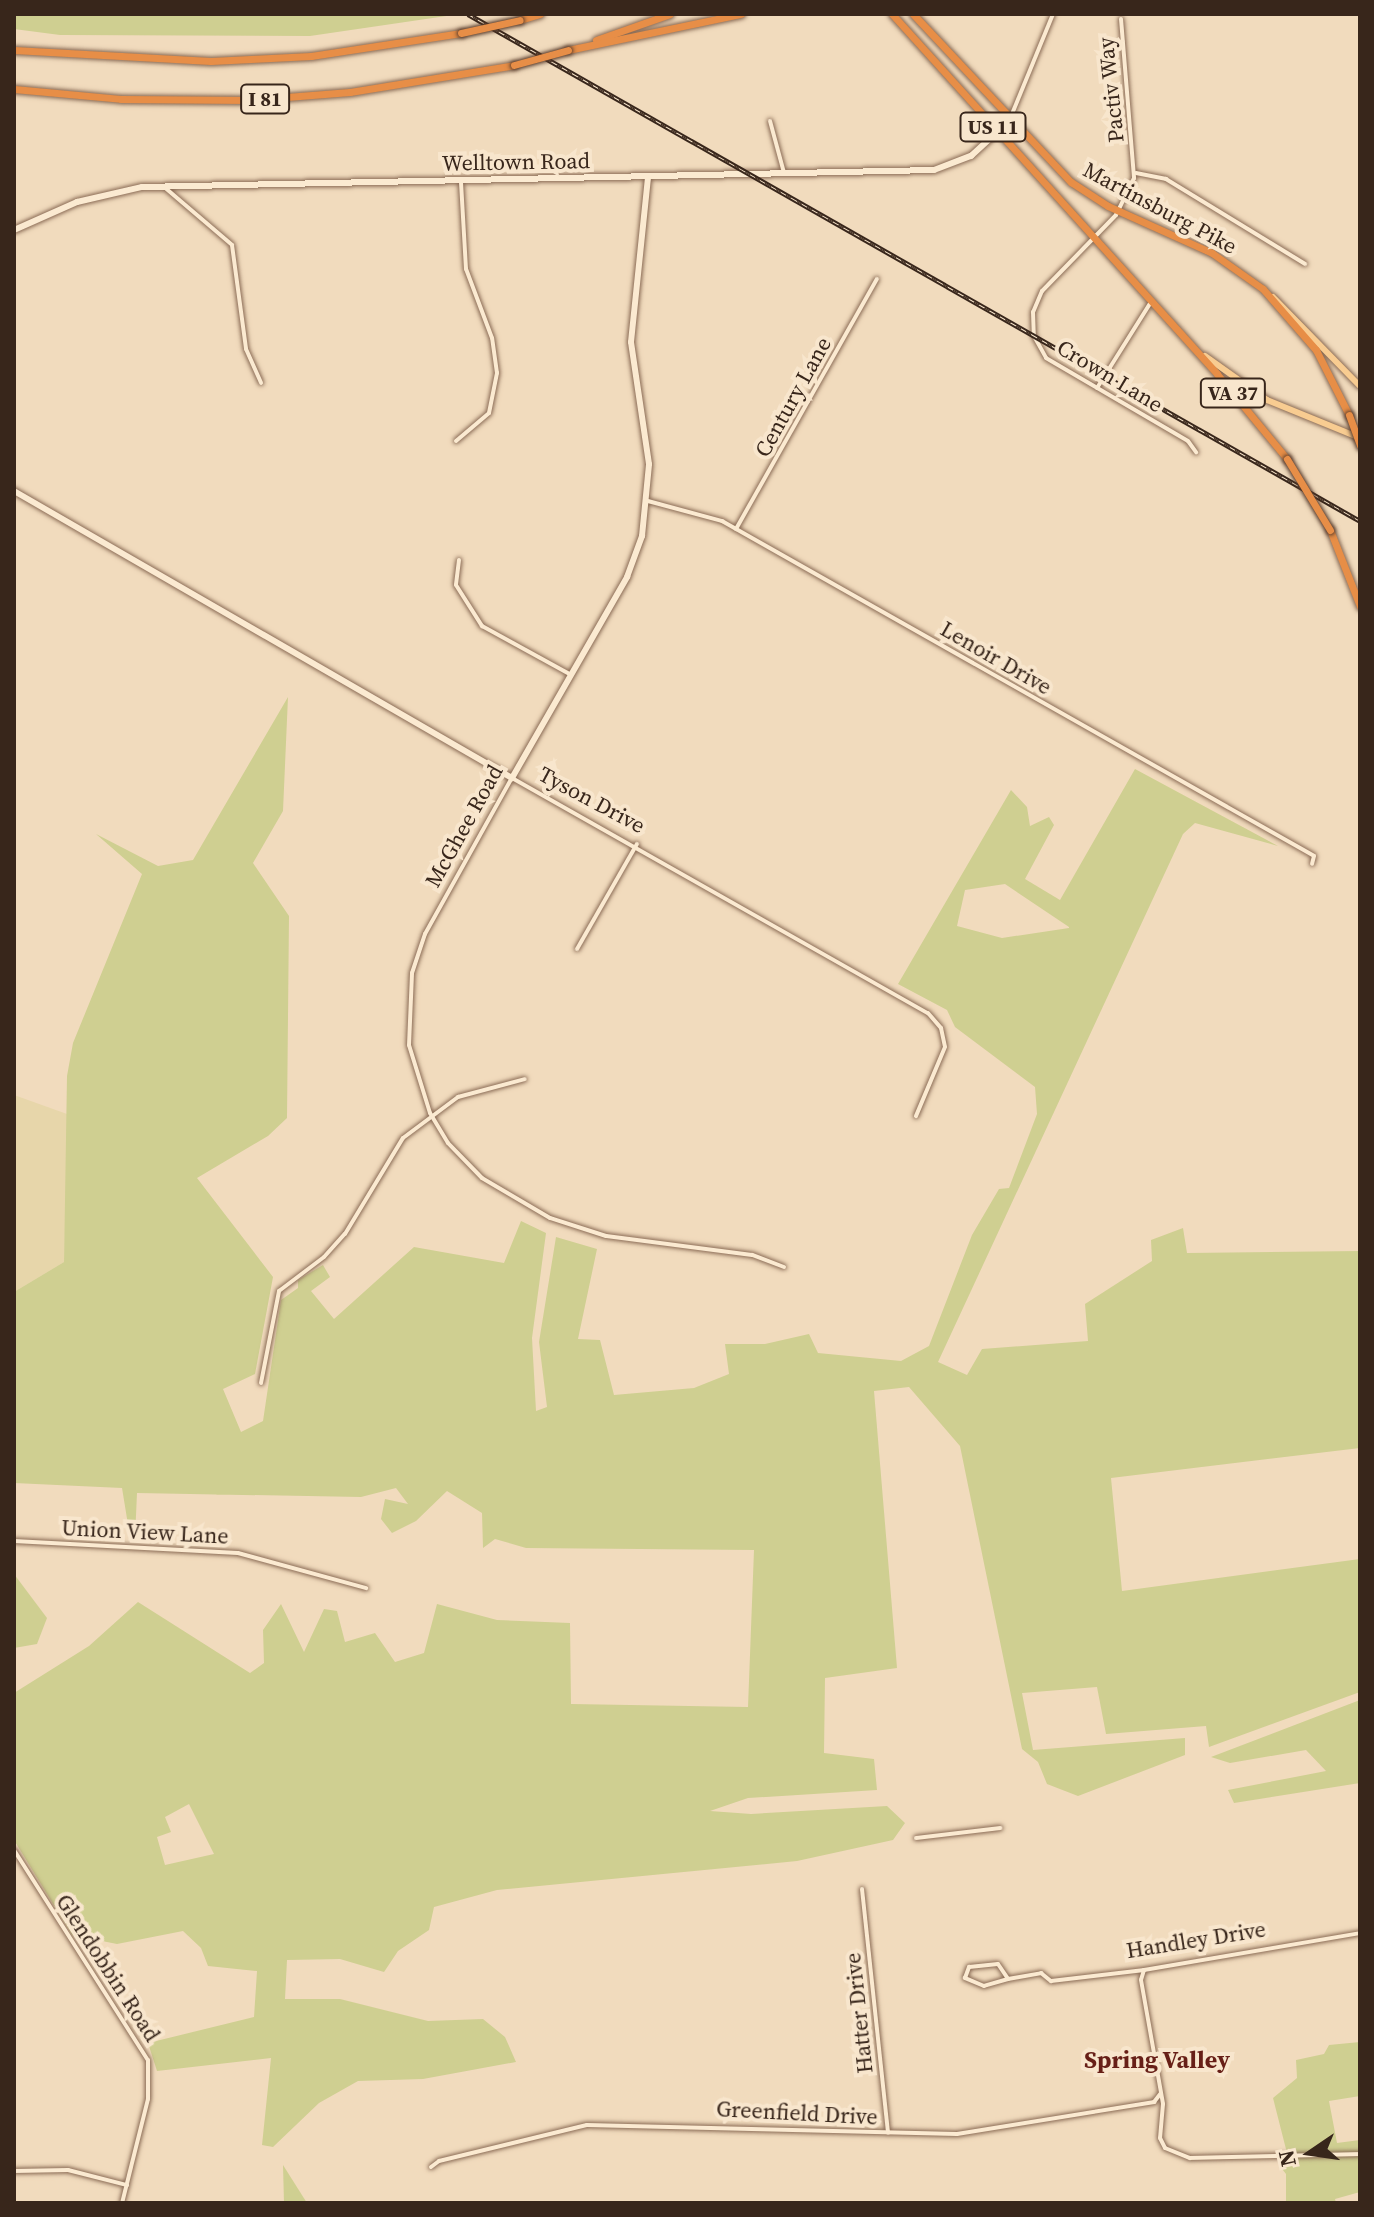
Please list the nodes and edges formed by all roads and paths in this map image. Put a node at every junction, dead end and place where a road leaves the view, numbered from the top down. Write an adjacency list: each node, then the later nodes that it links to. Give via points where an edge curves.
1 (533, 14): 9 (highway)
2 (540, 14): 9 (highway, I 81)
3 (670, 14): 11 (highway, I 81)
4 (741, 14): 11 (highway)
5 (890, 14): 15 (highway, Martinsburg Pike / US 11)
6 (914, 14): 14 (highway, Martinsburg Pike / US 11)
7 (1053, 14): 14 (street)
8 (1121, 19): 17 (street, Pactiv Way)
9 (520, 20): 10 (highway, I 81, bridge, via 350,52 211,61)
10 (14, 50)
11 (568, 50): 12 (highway, I 81, bridge, via 391,87 249,100 121,99)
12 (14, 89)
13 (770, 121): 16 (street)
14 (1009, 121): 15 (street, Welltown Road); 21 (highway, Martinsburg Pike / US 11, via 1057,171)
15 (998, 132): 16 (street, Welltown Road, via 971,156 939,169); 23 (highway, Martinsburg Pike / US 11)
16 (784, 173): 18 (street, Welltown Road)
17 (1135, 173): 21 (street, Pactiv Way); 24 (street, via 1166,179)
18 (648, 178): 19 (street, Welltown Road); 37 (street, McGhee Road, via 631,342 646,430)
19 (461, 182): 20 (street, Welltown Road); 33 (street, via 466,269 492,338 497,373 489,413)
20 (163, 186): 22 (street, Welltown Road, via 92,198); 29 (street, via 235,251 246,349)
21 (1119, 211): 23 (street, Pactiv Way); 26 (highway, Martinsburg Pike / US 11, via 1212,253)
22 (14, 230)
23 (1094, 240): 27 (highway, Martinsburg Pike / US 11); 31 (street, Crown Lane, via 1042,291 1033,325 1046,358)
24 (1305, 264)
25 (877, 279): 38 (street, Century Lane)
26 (1263, 289): 30 (main road, US 11); 34 (highway, Martinsburg Pike, bridge, via 1316,350)
27 (1151, 302): 28 (highway, Martinsburg Pike / US 11); 31 (street)
28 (1176, 329): 32 (main road, US 11, via 1226,374 1267,400); 40 (highway, VA 37, bridge, via 1287,459 1330,530)
29 (261, 383)
30 (1360, 386)
31 (1097, 388): 35 (street, Crown Lane, via 1188,441)
32 (1360, 438)
33 (456, 441)
34 (1360, 446)
35 (1196, 452)
36 (14, 491): 42 (street, Tyson Drive)
37 (648, 501): 38 (street, Lenoir Drive, via 694,511); 41 (street, McGhee Road, via 633,564)
38 (736, 529): 44 (street, Lenoir Drive, via 1314,856)
39 (459, 560): 41 (street, via 454,580 482,626)
40 (1360, 606)
41 (571, 675): 42 (street, McGhee Road)
42 (512, 778): 43 (street, Tyson Drive); 47 (street, McGhee Road, via 425,934 412,973 407,1030 414,1073)
43 (637, 844): 45 (street); 48 (street, Tyson Drive, via 934,1019 943,1033 944,1053)
44 (1312, 864)
45 (577, 949)
46 (525, 1079): 47 (street, via 475,1090)
47 (430, 1113): 49 (street, McGhee Road, via 448,1143 482,1178 550,1218 606,1236 752,1255); 50 (street, via 397,1145 363,1208 333,1248 283,1285)
48 (916, 1116)
49 (784, 1267)
50 (261, 1383)
51 (14, 1541): 52 (street, Union View Lane, via 238,1553)
52 (366, 1588)
53 (1000, 1828): 54 (street)
54 (916, 1838)
55 (14, 1850): 65 (street, Glendobbin Road, via 148,2060 148,2099)
56 (862, 1889): 61 (street, Hatter Drive)
57 (1360, 1933): 58 (street, Handley Drive)
58 (1144, 1970): 59 (street, Handley Drive, via 1129,1967 1051,1981 1041,1973); 60 (street, via 1141,1980)
59 (1008, 1979): 59 (street, Handley Drive, via 978,1985 967,1981 965,1971 998,1964)
60 (1161, 2093): 61 (street, Greenfield Drive, via 1154,2102 973,2133); 62 (street, via 1161,2141 1183,2157)
61 (888, 2133): 63 (street, Greenfield Drive, via 603,2124 557,2129)
62 (1360, 2154)
63 (431, 2167)
64 (14, 2171): 65 (street, via 68,2170)
65 (127, 2185): 66 (street, Glendobbin Road)
66 (122, 2203)

